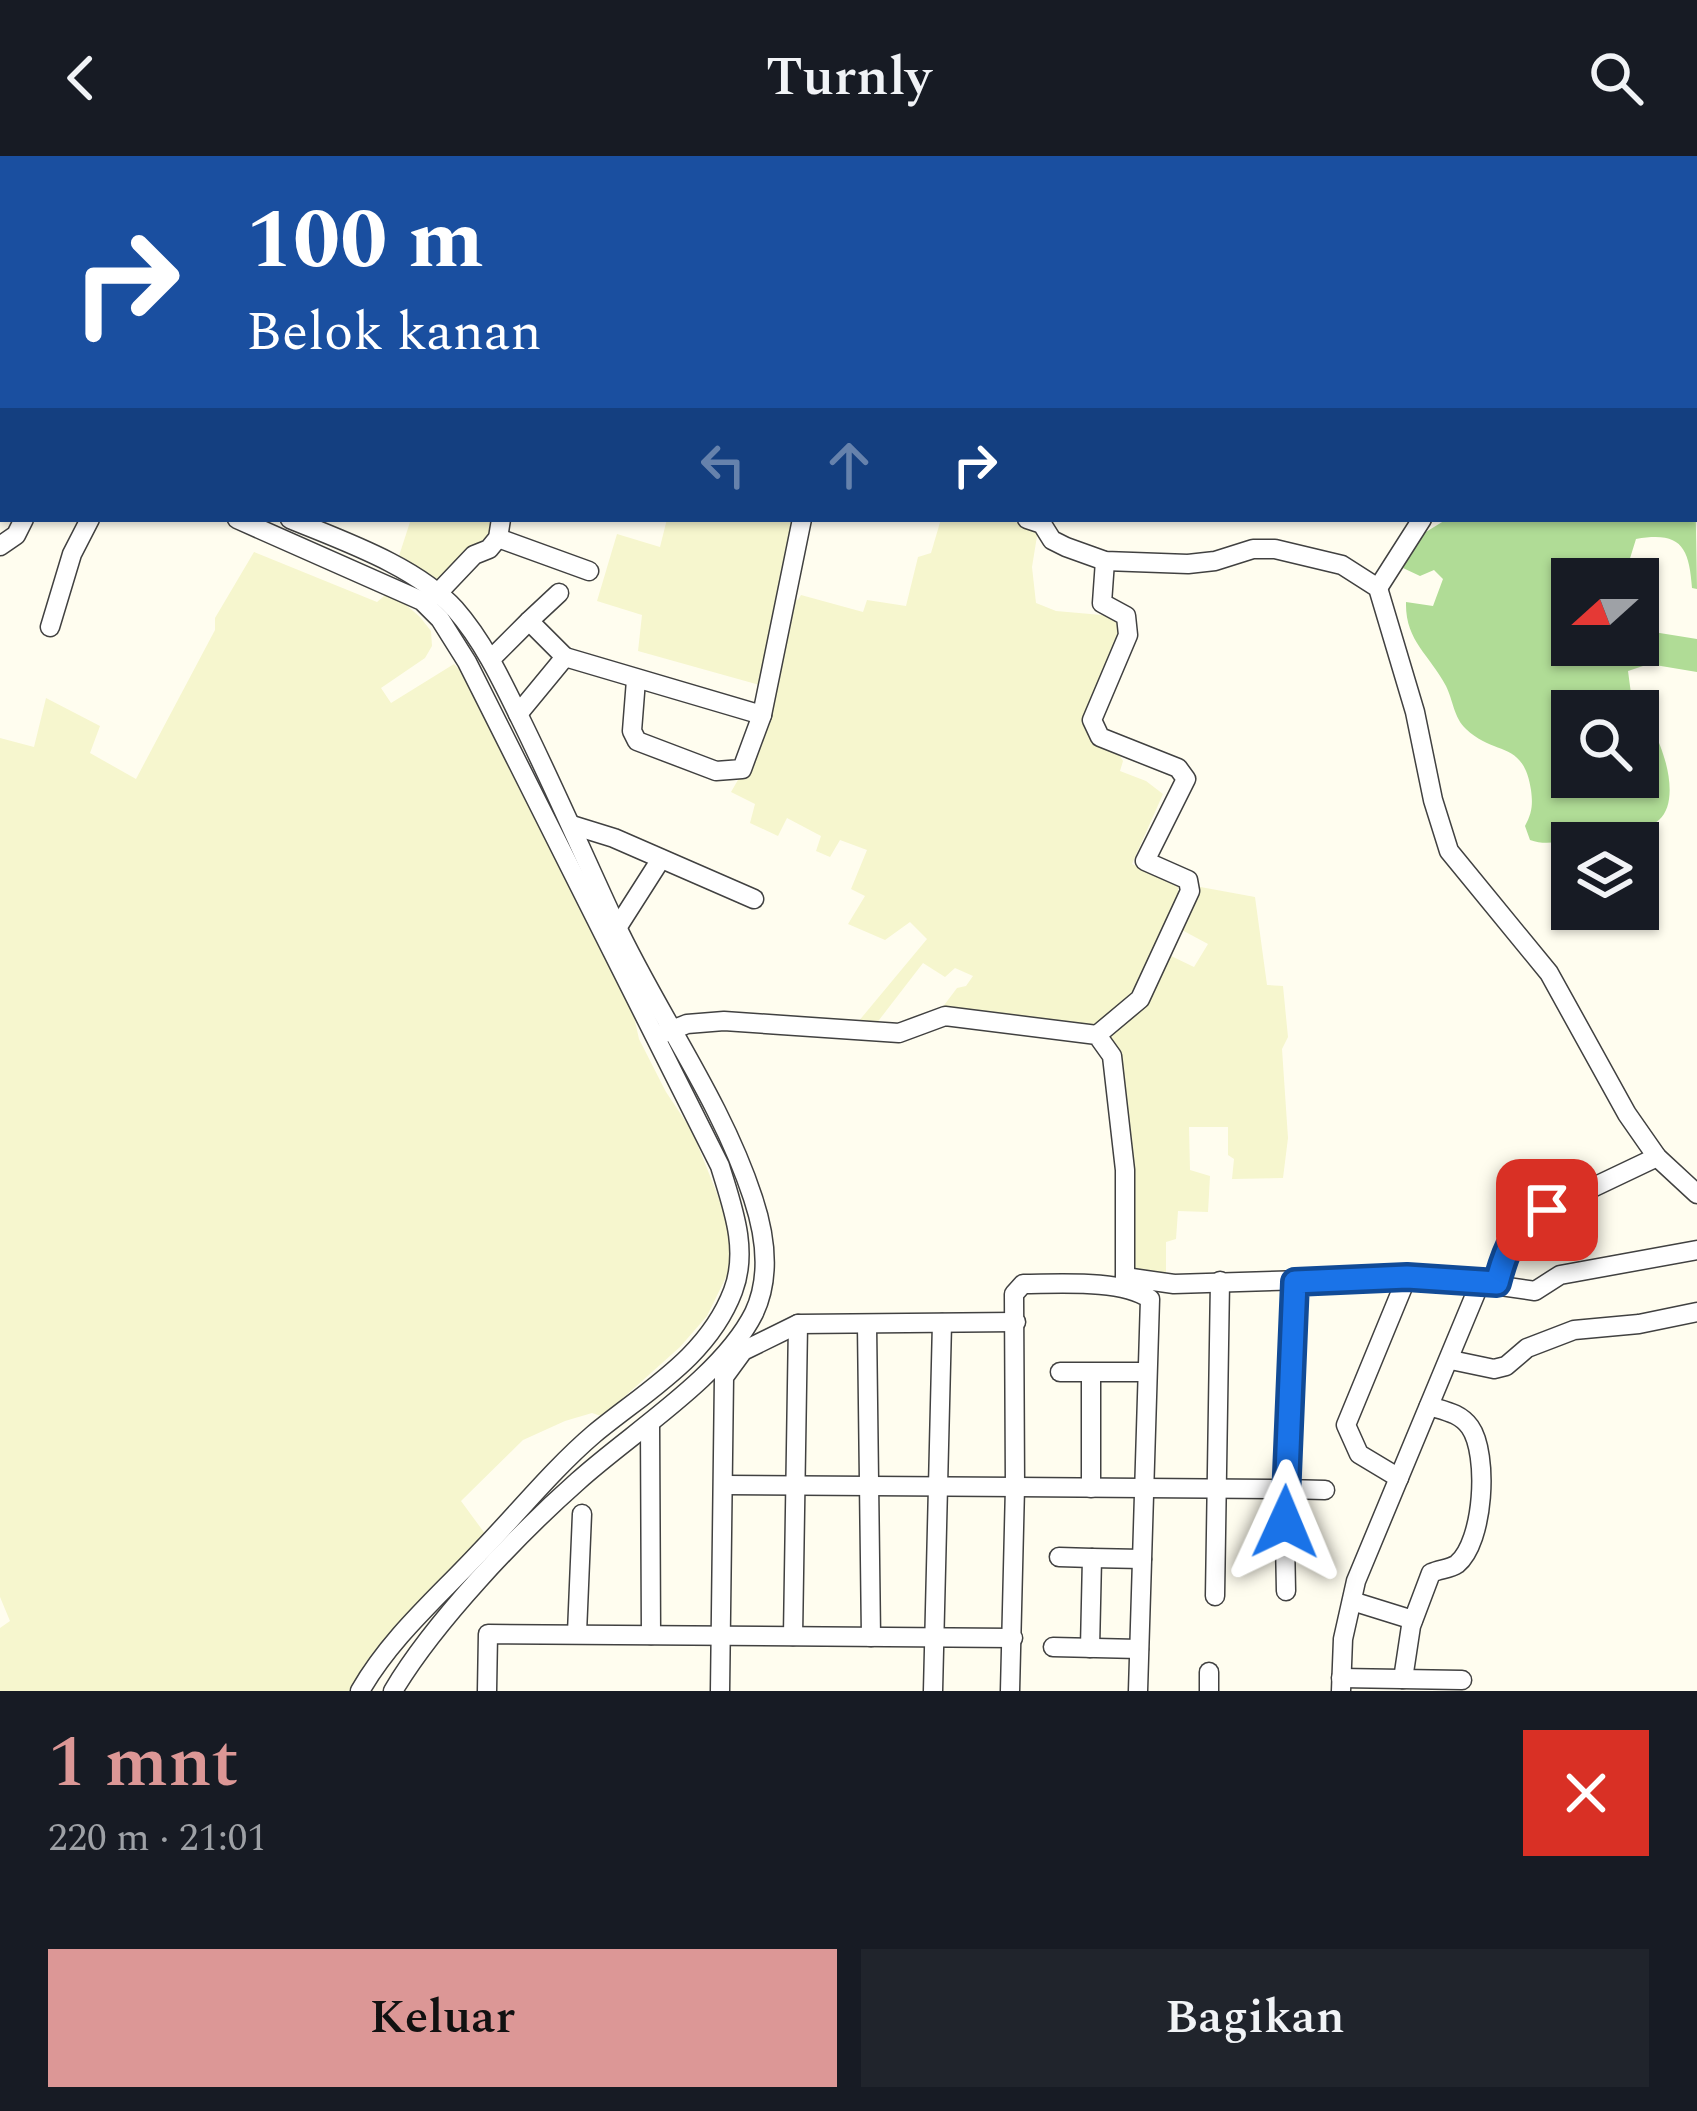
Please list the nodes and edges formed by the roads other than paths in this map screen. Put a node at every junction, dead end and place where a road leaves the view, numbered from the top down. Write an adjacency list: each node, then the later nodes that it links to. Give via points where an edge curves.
1 (22, 522): 9 (street)
2 (88, 522): 16 (street)
3 (249, 522): 26 (street, via 398,587 440,619)
4 (297, 522): 14 (street, via 398,566)
5 (801, 522): 21 (street)
6 (1036, 522): 10 (street, via 1052,540)
7 (1420, 522): 12 (street)
8 (500, 529): 11 (street); 14 (street)
9 (0, 546)
10 (1106, 561): 12 (street, via 1187,564 1275,549 1342,565); 27 (street, via 1102,603 1126,616 1128,634 1094,730 1186,779 1145,861 1188,880 1190,891 1140,999)
11 (589, 571)
12 (1378, 588): 28 (street, via 1449,850 1549,974)
13 (559, 593): 15 (street)
14 (436, 595): 18 (street)
15 (530, 621): 17 (street); 18 (street)
16 (50, 627)
17 (565, 656): 19 (street); 20 (street)
18 (490, 659): 20 (street)
19 (636, 680): 21 (street); 21 (street, via 634,738 716,772 742,769)
20 (518, 714): 22 (street)
21 (762, 715)
22 (572, 825): 23 (street); 25 (street)
23 (662, 860): 24 (street); 25 (street)
24 (754, 899)
25 (617, 928): 26 (street)
26 (664, 1034): 27 (street, via 724,1021 899,1033 945,1016); 46 (street, via 753,1198 764,1278 743,1330); 81 (street, via 734,1210 735,1287 703,1342 562,1467 405,1627)
27 (1097, 1035): 33 (street, via 1112,1056 1125,1170)
28 (1657, 1157): 29 (street); 35 (street, via 1534,1215)
29 (1697, 1195)
30 (1697, 1250): 35 (street, via 1560,1275 1535,1291)
31 (1407, 1277): 34 (street); 35 (street); 47 (street, via 1346,1425 1359,1454)
32 (1220, 1281): 33 (street); 34 (street); 54 (street)
33 (1125, 1282): 37 (street, via 1023,1284 1014,1294); 43 (street, via 1150,1298)
34 (1295, 1282): 55 (street)
35 (1488, 1283): 41 (street)
36 (1697, 1312): 41 (street, via 1574,1330 1494,1370)
37 (1016, 1322): 38 (street); 51 (street)
38 (942, 1323): 40 (street); 52 (street)
39 (798, 1324): 40 (street); 48 (street, via 743,1351 724,1377); 49 (street)
40 (867, 1325): 50 (street)
41 (1451, 1360): 45 (street)
42 (1060, 1372): 44 (street)
43 (1147, 1372): 44 (street); 56 (street)
44 (1091, 1373): 53 (street)
45 (1429, 1406): 47 (street); 66 (street, via 1458,1415 1474,1431 1482,1478 1466,1554 1453,1568 1431,1573)
46 (650, 1423): 65 (street, via 577,1481); 69 (street)
47 (1399, 1478): 64 (street)
48 (725, 1485): 49 (street); 70 (street)
49 (797, 1485): 50 (street); 71 (street)
50 (868, 1486): 52 (street); 72 (street)
51 (1015, 1487): 52 (street); 53 (street); 74 (street)
52 (938, 1488): 73 (street)
53 (1091, 1488): 56 (street)
54 (1215, 1489): 55 (street); 56 (street); 63 (street)
55 (1284, 1489): 57 (street); 62 (street)
56 (1143, 1490): 61 (street)
57 (1325, 1490)
58 (582, 1514): 68 (street)
59 (1059, 1557): 60 (street)
60 (1092, 1558): 61 (street); 76 (street)
61 (1142, 1559): 77 (street)
62 (1286, 1591)
63 (1215, 1596)
64 (1352, 1601): 66 (street); 80 (street)
65 (459, 1604): 67 (street); 82 (street)
66 (1413, 1620): 78 (street)
67 (488, 1634): 68 (street); 83 (street)
68 (577, 1634): 69 (street)
69 (651, 1635): 70 (street)
70 (719, 1636): 71 (street); 84 (street)
71 (793, 1636): 72 (street)
72 (871, 1637): 73 (street)
73 (934, 1637): 74 (street); 85 (street)
74 (1013, 1638): 86 (street)
75 (1053, 1646): 76 (street)
76 (1090, 1648): 77 (street)
77 (1139, 1649): 87 (street)
78 (1403, 1679): 79 (street); 80 (street)
79 (1462, 1680)
80 (1341, 1684)
81 (360, 1691)
82 (392, 1691)
83 (487, 1691)
84 (720, 1691)
85 (933, 1691)
86 (1010, 1691)
87 (1138, 1691)

